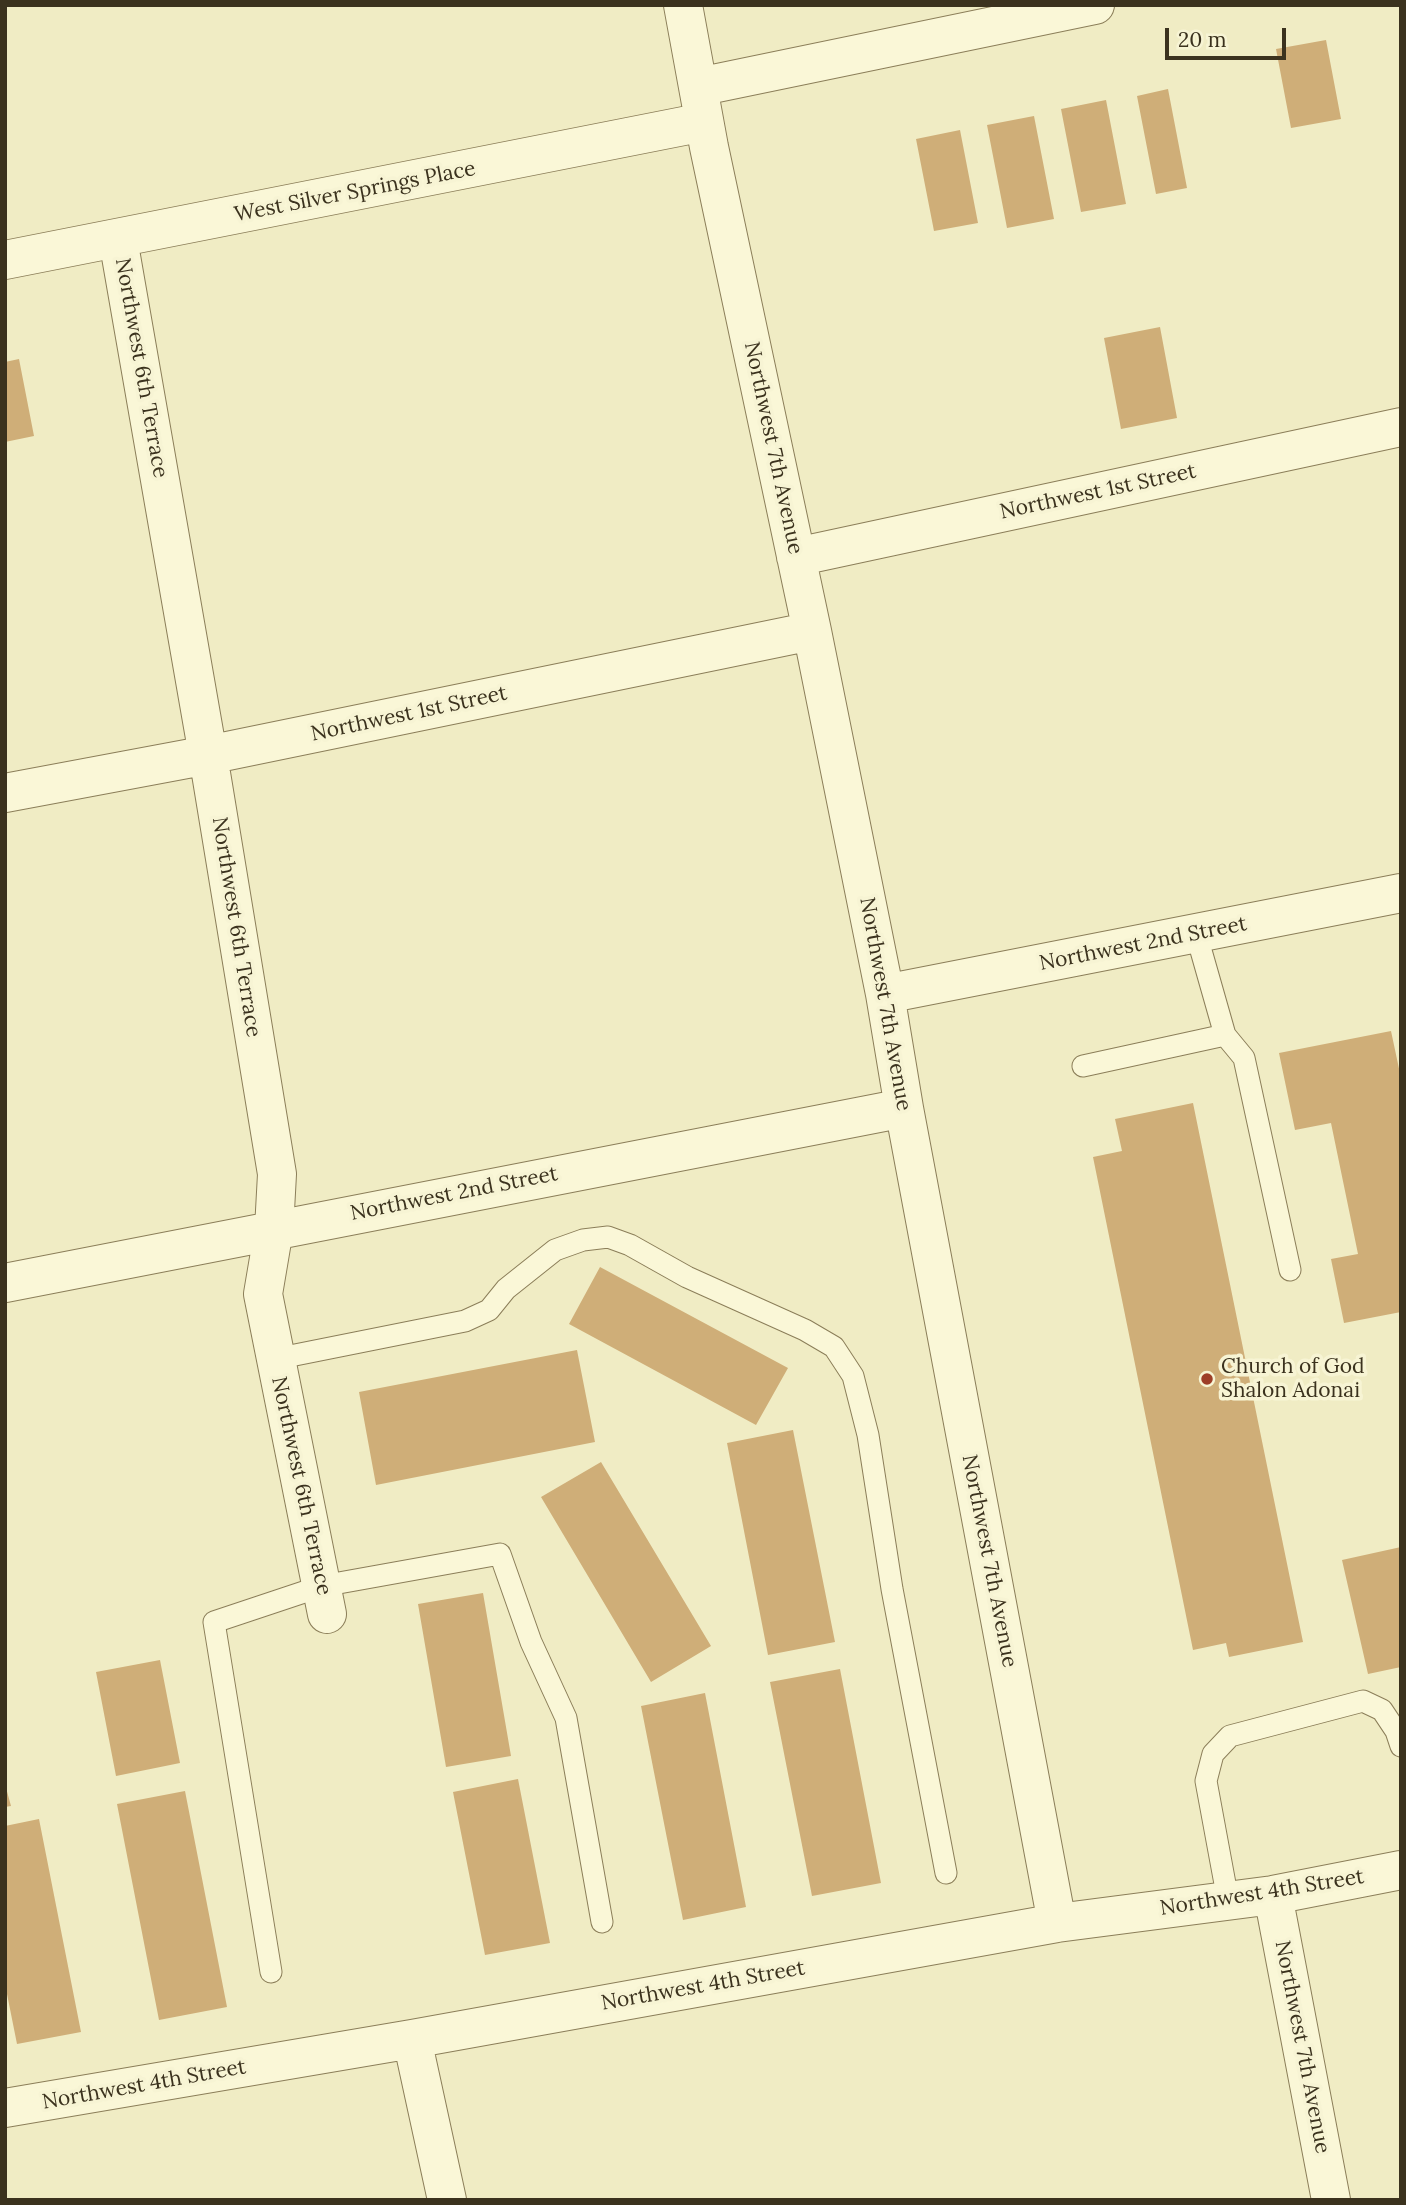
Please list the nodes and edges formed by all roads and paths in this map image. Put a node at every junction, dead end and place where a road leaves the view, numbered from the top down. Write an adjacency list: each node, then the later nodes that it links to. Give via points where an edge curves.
1 (683, 5): 3 (street, Northwest 7th Avenue)
2 (1095, 5): 3 (street, West Silver Springs Place)
3 (701, 105): 4 (street, West Silver Springs Place); 7 (street, Northwest 7th Avenue)
4 (118, 239): 5 (street, West Silver Springs Place); 9 (street, Northwest 6th Terrace)
5 (5, 260)
6 (1401, 427): 7 (street, Northwest 1st Street)
7 (796, 557): 8 (street, Northwest 7th Avenue)
8 (813, 631): 9 (street, Northwest 1st Street); 13 (street, Northwest 7th Avenue)
9 (208, 755): 10 (street, Northwest 1st Street); 17 (street, Northwest 6th Terrace, via 276,1174)
10 (5, 793)
11 (1401, 893): 12 (street, Northwest 2nd Street)
12 (1196, 933): 13 (street, Northwest 2nd Street); 14 (lane)
13 (885, 994): 16 (street, Northwest 7th Avenue)
14 (1225, 1035): 15 (lane); 18 (lane, via 1244,1058)
15 (1083, 1066)
16 (904, 1108): 17 (street, Northwest 2nd Street); 28 (street, Northwest 7th Avenue)
17 (274, 1229): 19 (street, Northwest 2nd Street); 20 (street, Northwest 6th Terrace, via 263,1294)
18 (1290, 1270)
19 (5, 1283)
20 (275, 1359): 21 (street, Northwest 6th Terrace); 24 (lane, via 465,1321 489,1310 506,1289 555,1250 608,1237 834,1346 853,1376 868,1435)
21 (325, 1600): 27 (lane, via 500,1553 530,1642 566,1718); 29 (lane, via 214,1622)
22 (1401, 1746): 26 (lane, via 1382,1710 1363,1701 1230,1735 1213,1754 1206,1781)
23 (1401, 1870): 25 (street, Northwest 4th Street)
24 (946, 1873)
25 (1273, 1895): 26 (street, Northwest 4th Street); 33 (street, Northwest 7th Avenue)
26 (1228, 1900): 28 (street, Northwest 4th Street)
27 (602, 1922)
28 (1058, 1923): 30 (street, Northwest 4th Street)
29 (271, 1972)
30 (412, 2039): 31 (street, Northwest 4th Street); 32 (street)
31 (5, 2108)
32 (447, 2200)
33 (1331, 2200)

